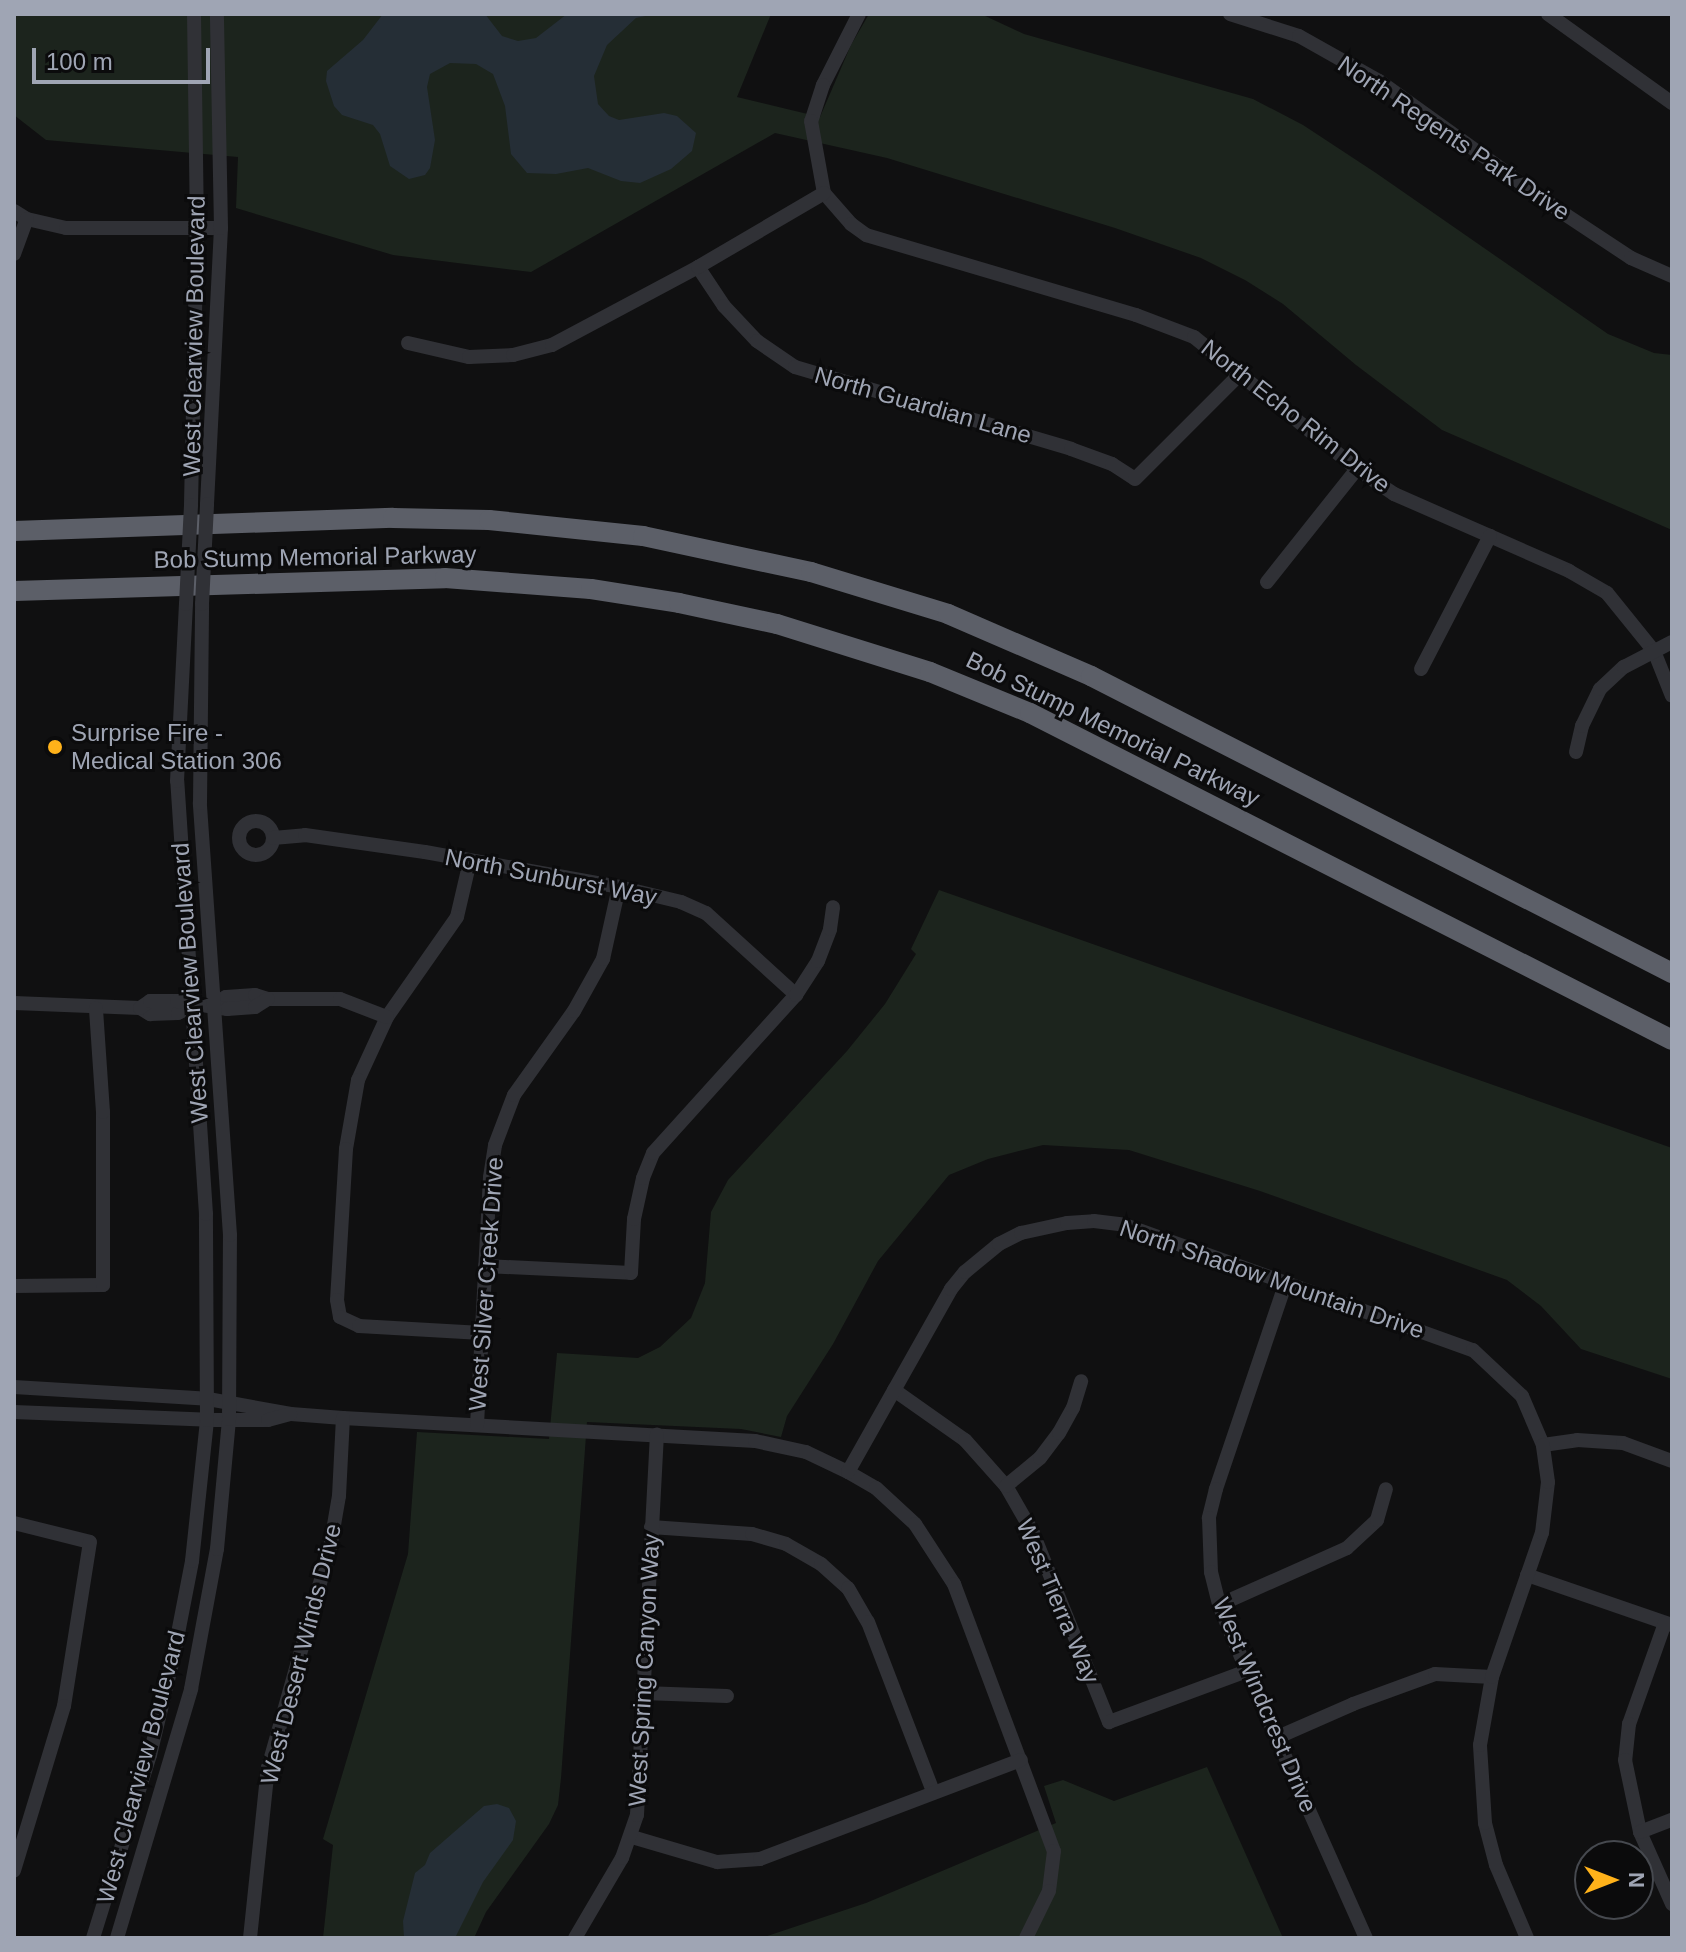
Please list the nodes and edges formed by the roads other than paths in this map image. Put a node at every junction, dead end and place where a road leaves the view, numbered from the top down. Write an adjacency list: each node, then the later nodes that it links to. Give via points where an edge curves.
1 (194, 14): 10 (street, West Clearview Boulevard)
2 (217, 14): 11 (street, West Clearview Boulevard)
3 (859, 14): 8 (street, via 811,121)
4 (1230, 14): 6 (street, North Regents Park Drive)
5 (1548, 14): 7 (street)
6 (1270, 20): 14 (street, North Regents Park Drive, via 1379,81 1584,227 1631,258)
7 (1672, 103)
8 (824, 193): 13 (street); 16 (street, North Echo Rim Drive, via 866,235 1136,315 1194,337)
9 (21, 215): 10 (street, via 66,228); 12 (street)
10 (197, 228): 11 (street); 35 (street, West Clearview Boulevard, bridge, via 191,505 177,781)
11 (221, 228): 34 (street, West Clearview Boulevard, bridge, via 202,604 200,803)
12 (14, 254)
13 (698, 267): 15 (street, via 539,348 513,355 469,357); 16 (street, North Guardian Lane, via 757,341 795,367 1057,444 1112,464 1135,479)
14 (1672, 276)
15 (408, 343)
16 (1242, 372): 17 (street, North Echo Rim Drive)
17 (1357, 469): 19 (street, North Echo Rim Drive, via 1394,494); 20 (street)
18 (14, 531): 31 (highway, Bob Stump Memorial Parkway, via 393,518 489,520 643,536 811,572 948,614 1091,676)
19 (1490, 536): 23 (street, North Echo Rim Drive, via 1607,593); 24 (street)
20 (1267, 582)
21 (14, 591): 38 (highway, Bob Stump Memorial Parkway, via 375,577 476,579 641,596 792,628 930,672 1042,719)
22 (1672, 642): 23 (street)
23 (1654, 651): 25 (street, North Echo Rim Drive); 26 (street, via 1624,667 1600,689)
24 (1421, 669)
25 (1672, 696)
26 (1576, 752)
27 (273, 838): 28 (street, North Sunburst Way, via 305,835)
28 (470, 861): 29 (street, North Sunburst Way); 37 (street, via 457,917)
29 (619, 887): 32 (street, North Sunburst Way, via 706,913); 39 (street, West Silver Creek Drive, via 612,931 590,985 503,1117 490,1177)
30 (833, 907): 32 (street, via 818,961)
31 (1672, 973)
32 (796, 995): 39 (street, via 653,1153 634,1219 631,1273)
33 (14, 1003): 36 (street)
34 (213, 1005): 35 (street); 37 (street, via 226,997 255,995 340,999); 47 (street, West Clearview Boulevard, via 230,1235)
35 (192, 1006): 36 (street, via 174,1014); 46 (street, West Clearview Boulevard, via 208,1267)
36 (96, 1008): 41 (street, via 103,1112 103,1285)
37 (387, 1017): 42 (street, via 358,1080 350,1113 340,1317 359,1326)
38 (1672, 1040)
39 (485, 1266): 42 (street, West Silver Creek Drive)
40 (1286, 1282): 45 (street, North Shadow Mountain Drive, via 1125,1225 1094,1221 1040,1228 999,1244 965,1272); 55 (street, North Shadow Mountain Drive, via 1473,1350 1522,1396); 63 (street, West Windcrest Drive, via 1212,1504 1209,1545)
41 (14, 1286)
42 (482, 1333): 53 (street, West Silver Creek Drive)
43 (1081, 1381): 58 (street, via 1059,1433 1040,1458)
44 (14, 1387): 46 (street)
45 (894, 1390): 57 (street, North Shadow Mountain Drive); 58 (street, West Tierra Way, via 965,1440)
46 (208, 1399): 47 (street); 52 (street, West Clearview Boulevard)
47 (229, 1403): 49 (street); 51 (street, West Clearview Boulevard)
48 (14, 1412): 52 (street)
49 (291, 1414): 50 (street); 51 (street, via 268,1420)
50 (343, 1418): 53 (street); 79 (street, West Desert Winds Drive, via 335,1526 268,1768)
51 (229, 1419): 52 (street); 78 (street, West Clearview Boulevard, via 217,1549 191,1689)
52 (207, 1420): 77 (street, West Clearview Boulevard, via 192,1561 173,1659 150,1755)
53 (477, 1425): 54 (street)
54 (657, 1435): 57 (street, via 755,1441 806,1452); 61 (street, West Spring Canyon Way)
55 (1543, 1445): 56 (street, via 1611,1442); 62 (street, North Shadow Mountain Drive, via 1546,1508)
56 (1672, 1461)
57 (848, 1472): 70 (street, via 897,1506 935,1551 954,1584)
58 (1006, 1486): 65 (street, West Tierra Way, via 1038,1544 1109,1722)
59 (1386, 1489): 63 (street, via 1377,1520 1347,1548)
60 (14, 1523): 75 (street, via 90,1542 64,1706)
61 (651, 1527): 67 (street, West Spring Canyon Way); 71 (street, via 752,1534 786,1544 848,1588 868,1622)
62 (1527, 1575): 64 (street); 66 (street, North Shadow Mountain Drive)
63 (1219, 1605): 65 (street, West Windcrest Drive)
64 (1669, 1624): 73 (street, via 1629,1724 1630,1798)
65 (1247, 1671): 69 (street, West Windcrest Drive)
66 (1492, 1677): 69 (street, via 1435,1674); 83 (street, North Shadow Mountain Drive, via 1480,1745 1485,1823 1496,1865)
67 (643, 1693): 68 (street); 74 (street, West Spring Canyon Way)
68 (727, 1696)
69 (1278, 1737): 82 (street, West Windcrest Drive)
70 (1021, 1760): 71 (street); 81 (street, via 1054,1851 1049,1891)
71 (933, 1791): 74 (street, via 760,1859 717,1862)
72 (1672, 1820): 73 (street)
73 (1640, 1832): 76 (street)
74 (632, 1837): 80 (street, West Spring Canyon Way)
75 (14, 1871)
76 (1672, 1904)
77 (93, 1938)
78 (117, 1938)
79 (250, 1938)
80 (575, 1938)
81 (1026, 1938)
82 (1366, 1938)
83 (1527, 1938)

